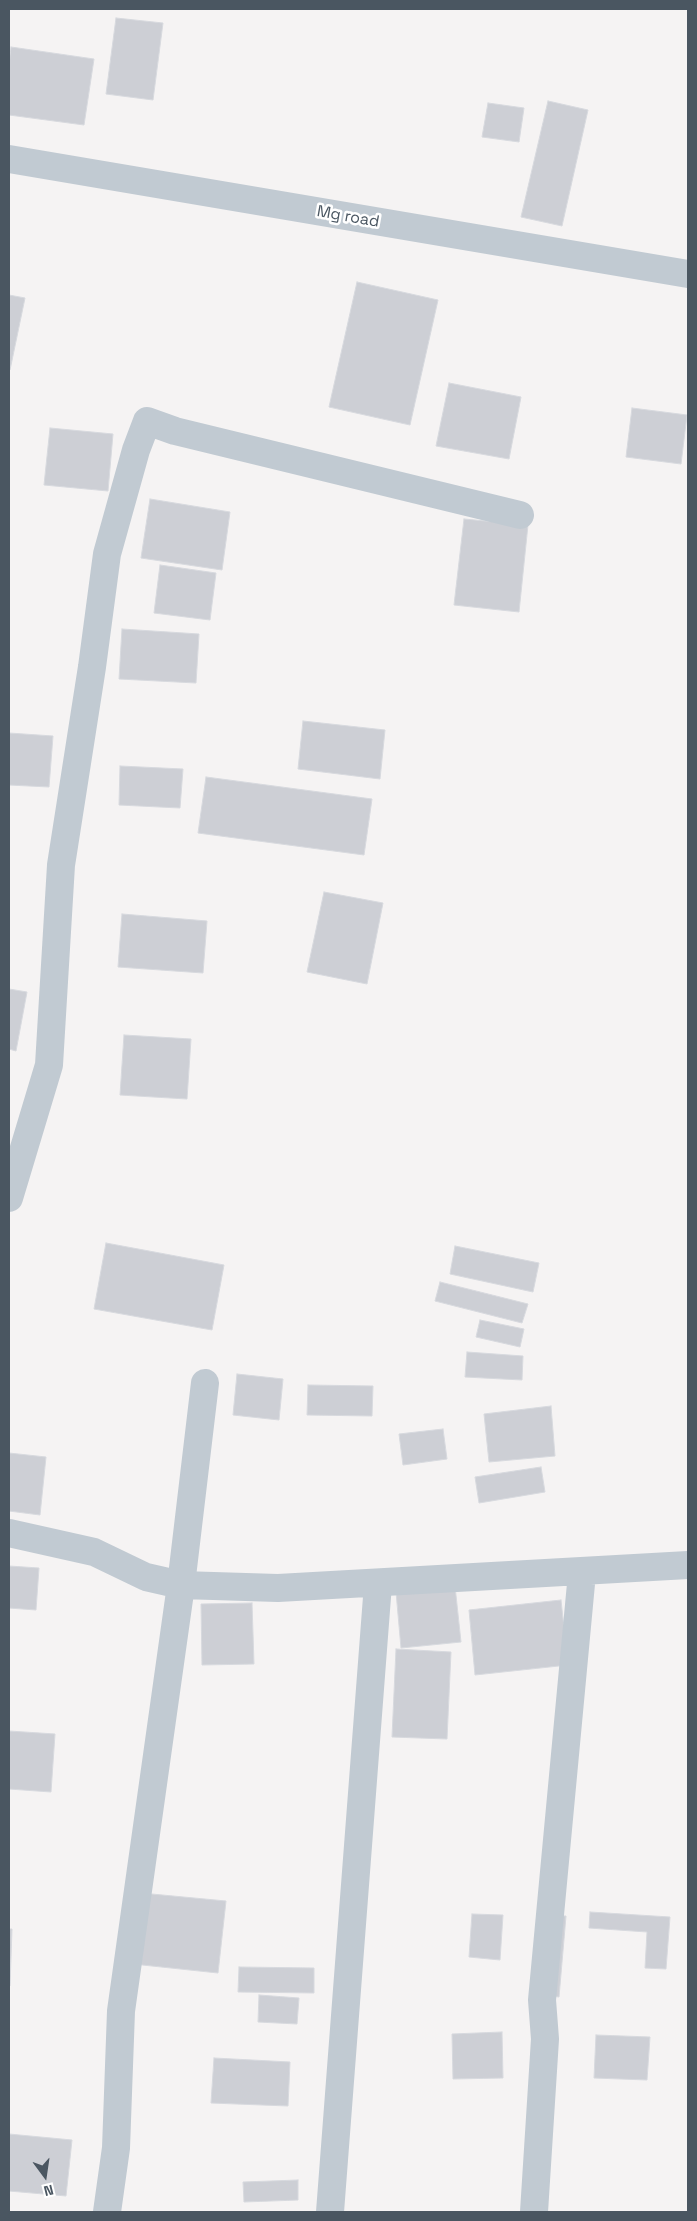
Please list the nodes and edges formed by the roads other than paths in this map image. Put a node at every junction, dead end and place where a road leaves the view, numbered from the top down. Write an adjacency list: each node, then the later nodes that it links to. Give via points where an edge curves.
1 (9, 159): 2 (street, Mg road)
2 (688, 274)
3 (520, 516): 4 (street, via 175,431 147,421 107,554 61,864 49,1065)
4 (9, 1198)
5 (205, 1383): 10 (street)
6 (9, 1533): 10 (street, via 94,1552 146,1577)
7 (688, 1565): 8 (street)
8 (582, 1572): 9 (street); 13 (street, via 542,2000 545,2039)
9 (378, 1584): 10 (street, via 278,1588); 12 (street)
10 (181, 1586): 11 (street, via 121,2011 116,2148)
11 (107, 2212)
12 (330, 2212)
13 (534, 2212)

